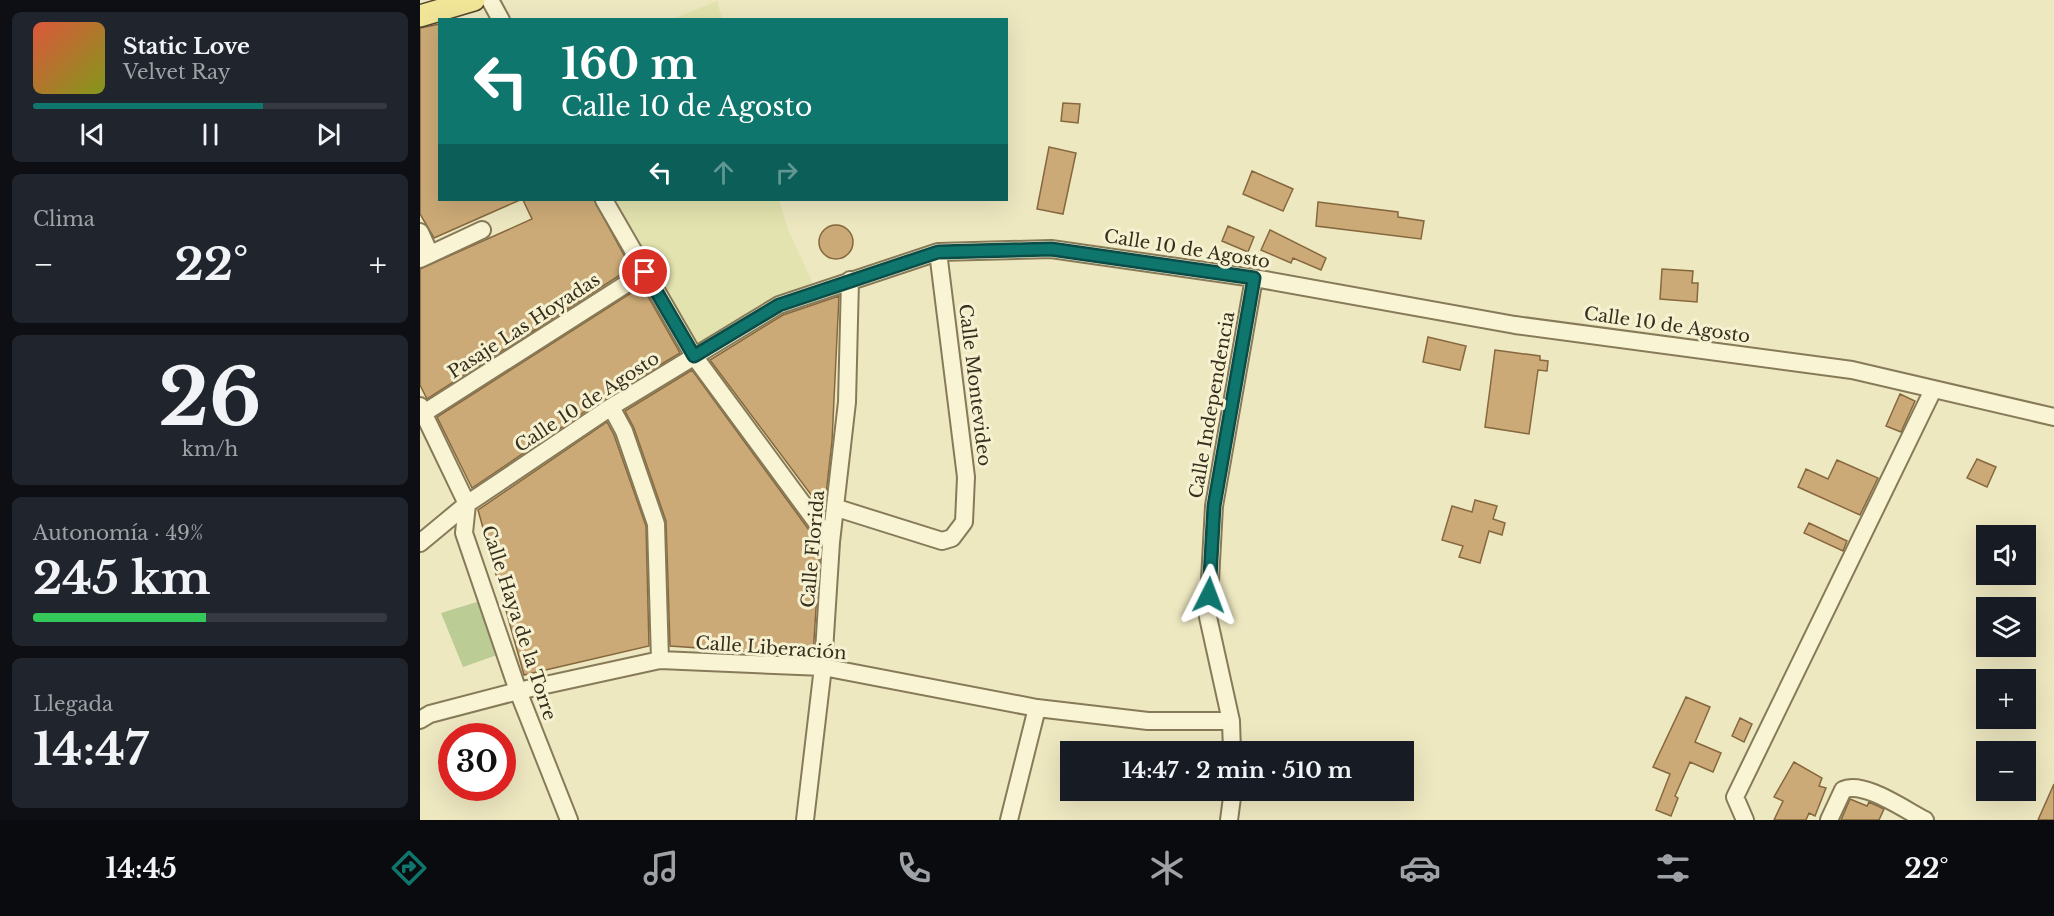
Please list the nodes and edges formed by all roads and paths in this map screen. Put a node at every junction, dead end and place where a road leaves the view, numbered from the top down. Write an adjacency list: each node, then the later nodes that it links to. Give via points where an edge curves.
1 (474, 0): 3 (main road)
2 (490, 0): 4 (street)
3 (420, 16)
4 (500, 18)
5 (605, 201): 10 (street)
6 (482, 230): 9 (street)
7 (420, 232): 9 (street)
8 (938, 252): 11 (street, Calle 10 de Agosto, via 1051,249); 12 (street, Calle 10 de Agosto); 19 (street, Calle Montevideo, via 966,477 964,522 952,538 942,541)
9 (425, 256)
10 (645, 272): 13 (street); 16 (street, Pasaje Las Hoyadas)
11 (1254, 278): 14 (street, Calle 10 de Agosto, via 1515,325 1852,370); 27 (street, Calle Independencia, via 1214,506 1208,617)
12 (850, 280): 13 (street, Calle 10 de Agosto, via 779,305); 19 (street, Calle Florida, via 847,402)
13 (694, 356): 15 (street, Calle 10 de Agosto); 21 (street)
14 (1933, 390): 17 (street, Calle 10 de Agosto); 34 (street, via 1735,797)
15 (611, 407): 18 (street, Calle 10 de Agosto); 22 (street, via 624,431 656,524)
16 (422, 410): 18 (street)
17 (2054, 417)
18 (467, 504): 20 (street, Calle 10 de Agosto); 24 (street, Calle Haya de la Torre, via 464,533)
19 (837, 508): 21 (street, Calle Florida)
20 (420, 543)
21 (831, 543): 23 (street, Calle Florida)
22 (660, 660): 23 (street, Calle Liberación); 24 (street, Calle Liberación)
23 (823, 667): 25 (street, Calle Liberación); 31 (street, Calle Florida)
24 (518, 691): 26 (street, Calle Liberación); 30 (street, Calle Haya de la Torre)
25 (1037, 708): 27 (street, Calle Liberación, via 1148,721); 32 (street)
26 (420, 720)
27 (1231, 721): 28 (street, Calle Independencia)
28 (1232, 741)
29 (1231, 801): 33 (street)
30 (569, 820)
31 (805, 820)
32 (1009, 820)
33 (1228, 820)
34 (1745, 820)
35 (1829, 820): 36 (street, via 1843,790 1859,787)
36 (1925, 820)

